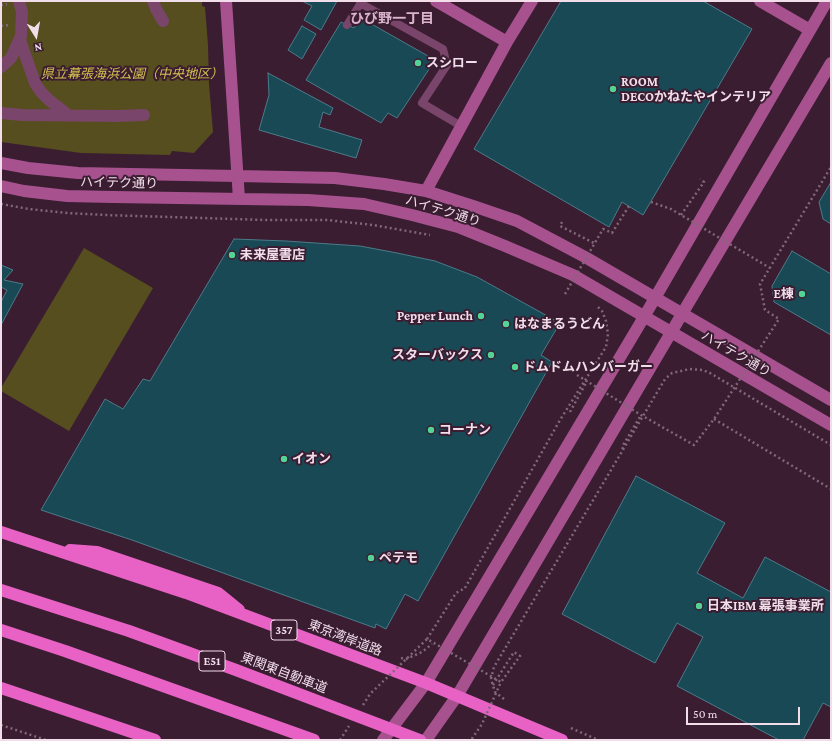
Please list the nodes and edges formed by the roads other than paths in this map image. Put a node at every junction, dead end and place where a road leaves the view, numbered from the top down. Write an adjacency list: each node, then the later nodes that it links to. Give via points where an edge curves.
1 (19, 1): 12 (street, via 22,12)
2 (154, 1): 9 (street)
3 (226, 1): 21 (street)
4 (436, 1): 13 (street)
5 (532, 1): 13 (street)
6 (760, 1): 11 (street)
7 (827, 1): 11 (street)
8 (361, 2): 10 (lane); 19 (lane, via 443,49 447,65 422,103)
9 (163, 22)
10 (347, 25)
11 (810, 30): 25 (street)
12 (20, 40): 15 (street, via 11,58); 17 (street, via 35,83 49,100)
13 (507, 42): 19 (street)
14 (831, 63): 26 (street)
15 (1, 67)
16 (1, 113): 17 (street)
17 (68, 115): 18 (street)
18 (144, 115)
19 (461, 126): 23 (street)
20 (1, 163): 21 (street, ハイテク通り, via 78,173)
21 (237, 176): 23 (street, ハイテク通り, via 335,178); 24 (street)
22 (1, 186): 24 (street, ハイテク通り, via 67,196)
23 (426, 191): 25 (street, ハイテク通り, via 517,221)
24 (239, 199): 27 (street, ハイテク通り, via 364,204 458,227 573,275)
25 (654, 298): 26 (street, ハイテク通り); 27 (street)
26 (682, 314): 28 (street); 29 (street, ハイテク通り)
27 (644, 317): 28 (street, ハイテク通り); 34 (street)
28 (671, 333): 30 (street, ハイテク通り); 36 (street)
29 (831, 400)
30 (831, 426)
31 (1, 532): 34 (highway, 東京湾岸道路 / 357, via 186,593)
32 (1, 590): 40 (highway, 東関東自動車道 / E51, bridge, via 129,631)
33 (1, 630): 38 (highway)
34 (426, 683): 36 (highway, 東京湾岸道路 / 357); 39 (street)
35 (1, 688): 37 (highway)
36 (457, 696): 41 (street); 42 (highway, 東京湾岸道路 / 357)
37 (155, 740)
38 (314, 740)
39 (383, 740)
40 (420, 740)
41 (426, 740)
42 (562, 740)

